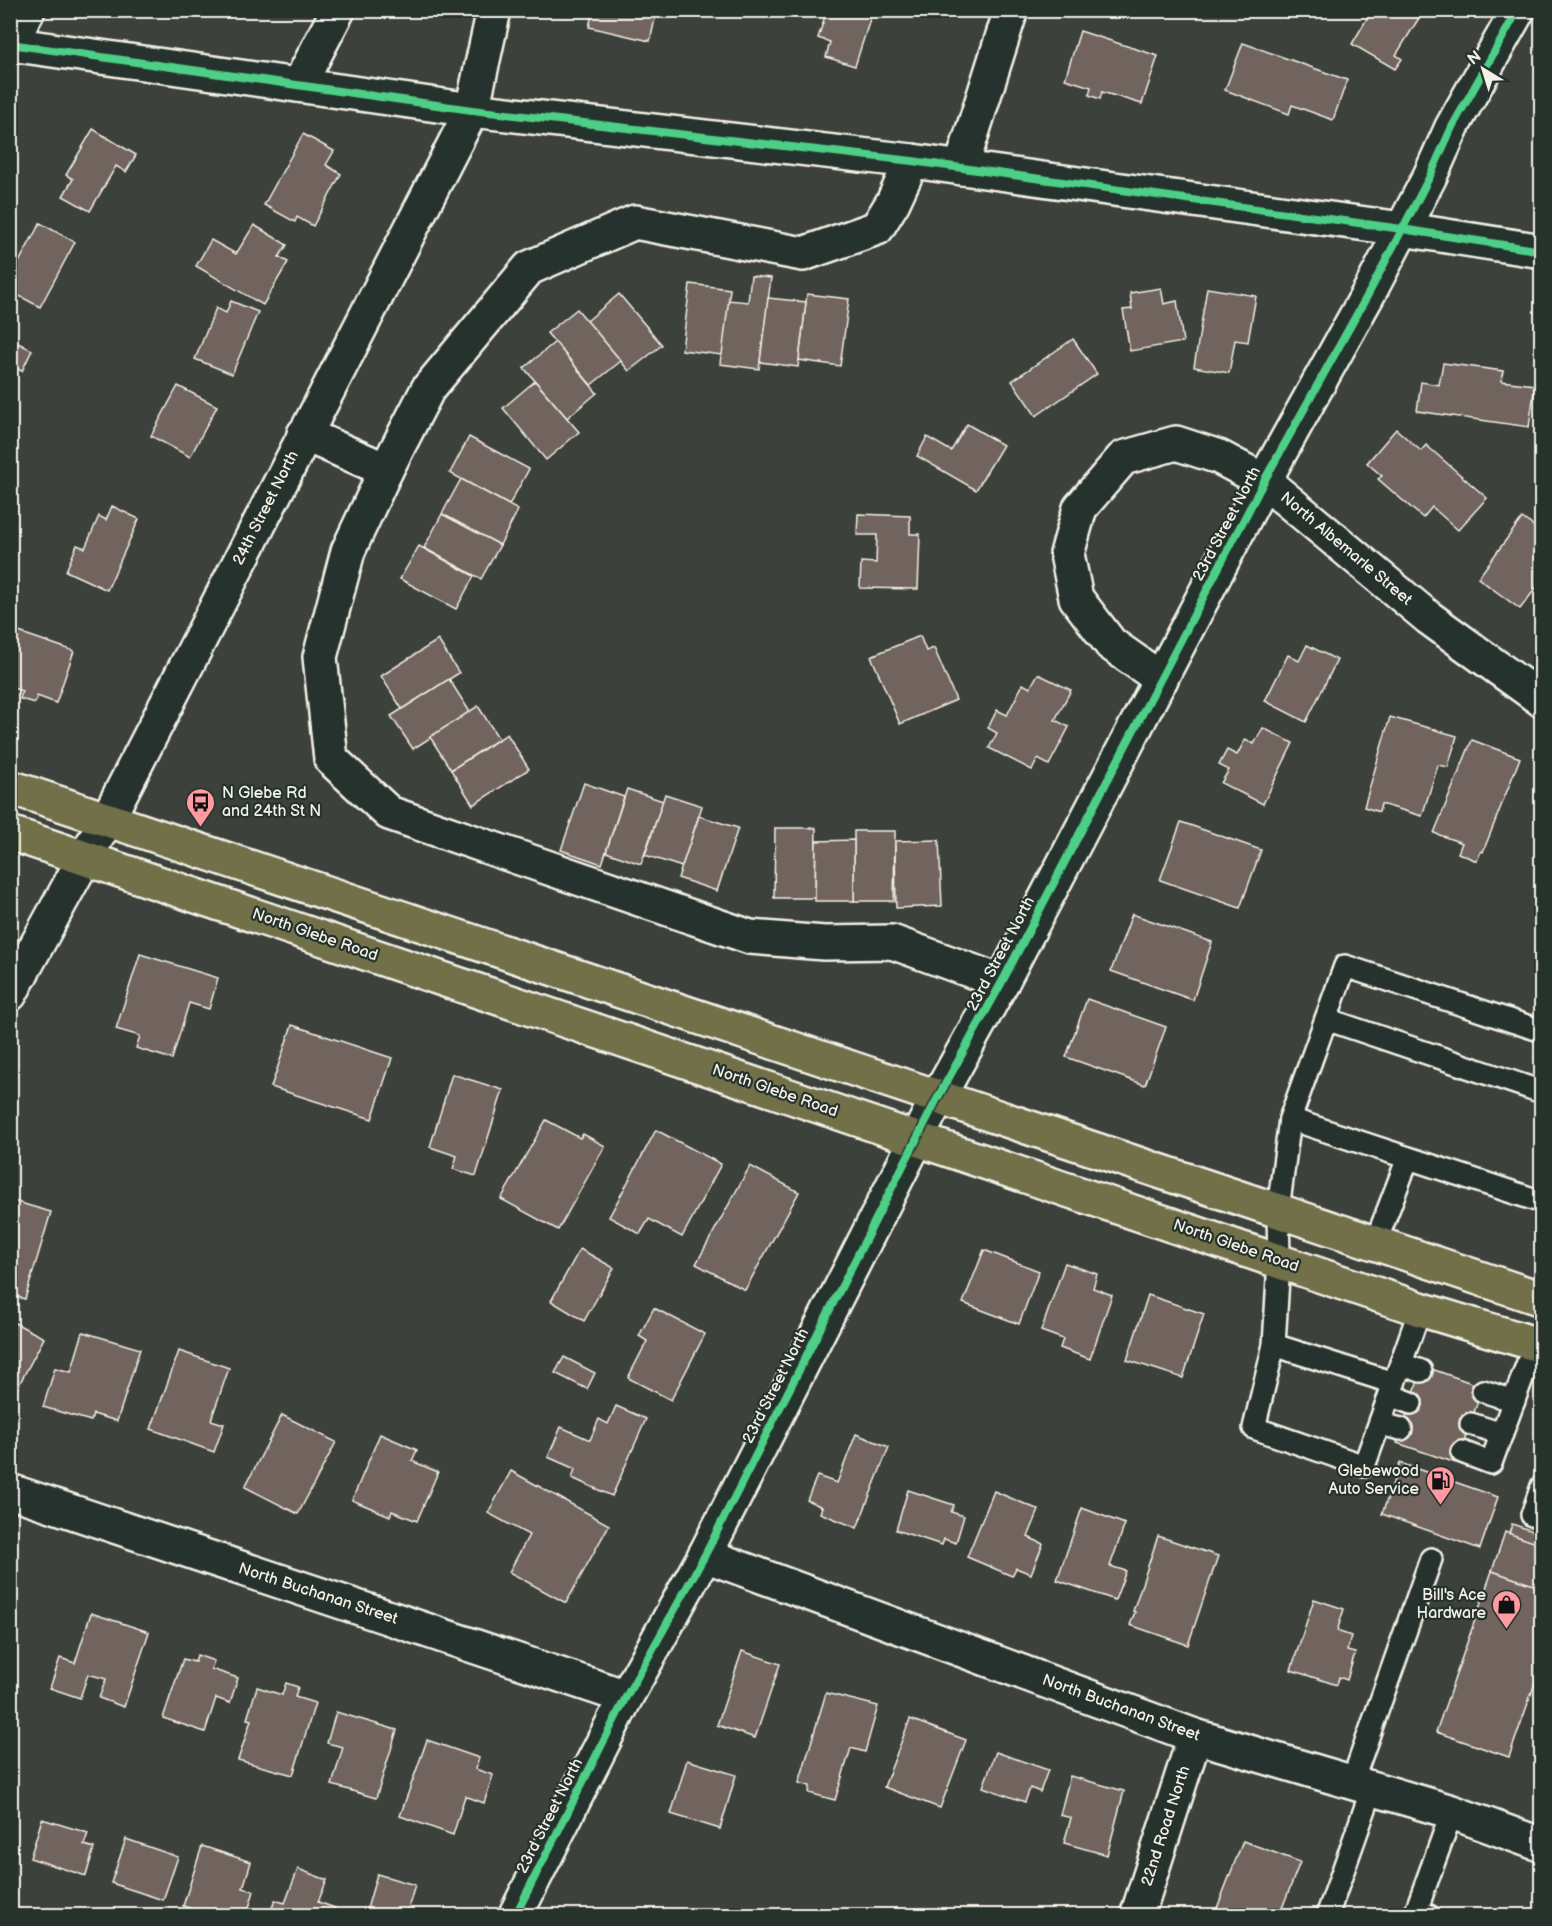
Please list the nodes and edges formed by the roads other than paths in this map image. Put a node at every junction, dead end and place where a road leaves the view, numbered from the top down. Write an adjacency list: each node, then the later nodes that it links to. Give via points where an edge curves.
1 (28, 10): 6 (street)
2 (338, 10): 7 (street)
3 (494, 10): 8 (street, 24th Street North)
4 (1011, 10): 10 (street)
5 (1518, 10): 11 (street, 23rd Street North, via 1452,127)
6 (10, 44): 7 (street)
7 (299, 85): 8 (street)
8 (472, 110): 9 (street); 13 (street, 24th Street North)
9 (912, 161): 10 (street); 14 (street, via 877,228 803,254 635,222 529,268 428,389)
10 (961, 168): 11 (street)
11 (1402, 229): 12 (street); 15 (street, 23rd Street North)
12 (1542, 251)
13 (304, 434): 14 (street); 19 (street, 24th Street North)
14 (386, 470): 22 (street, via 348,551 320,657 331,759 390,813 750,937 824,943 891,942)
15 (1264, 481): 16 (street, 23rd Street North); 16 (street, North Albemarle Street, via 1219,457 1176,443 1124,458 1080,508 1067,555 1077,598 1111,644); 17 (street, North Albemarle Street, via 1429,618)
16 (1161, 679): 22 (street, 23rd Street North)
17 (1542, 700)
18 (10, 787): 19 (main road)
19 (107, 820): 21 (street, 24th Street North); 27 (main road)
20 (10, 833): 21 (main road, North Glebe Road)
21 (85, 857): 23 (street, 24th Street North); 29 (main road, North Glebe Road)
22 (1002, 982): 27 (street, 23rd Street North)
23 (10, 994)
24 (1326, 1019): 25 (lane, via 1345,966); 26 (lane); 28 (lane)
25 (1542, 1031)
26 (1542, 1092)
27 (937, 1099): 29 (street, 23rd Street North); 32 (main road)
28 (1290, 1119): 30 (lane); 32 (lane)
29 (917, 1139): 34 (main road, North Glebe Road); 51 (street, 23rd Street North)
30 (1408, 1158): 31 (lane); 33 (lane)
31 (1542, 1202)
32 (1278, 1210): 33 (main road); 34 (lane)
33 (1375, 1244): 35 (main road)
34 (1279, 1261): 36 (main road, North Glebe Road); 38 (lane)
35 (1542, 1299)
36 (1420, 1309): 37 (main road, North Glebe Road); 39 (lane)
37 (1538, 1344): 41 (lane)
38 (1274, 1345): 39 (lane); 43 (lane, via 1254,1428 1365,1466)
39 (1401, 1378): 42 (lane); 43 (lane)
40 (1483, 1391): 41 (lane)
41 (1514, 1401): 46 (lane)
42 (1411, 1402)
43 (1380, 1424): 45 (lane)
44 (1472, 1424): 46 (lane)
45 (1401, 1430)
46 (1502, 1434): 47 (lane, via 1491,1463)
47 (1462, 1452)
48 (1542, 1486): 50 (lane)
49 (10, 1491): 53 (street, North Buchanan Street)
50 (1532, 1515)
51 (705, 1556): 53 (street, 23rd Street North); 54 (street, North Buchanan Street)
52 (1431, 1559): 55 (lane)
53 (626, 1696): 58 (street, 23rd Street North)
54 (1195, 1736): 55 (street, North Buchanan Street); 59 (street, 22nd Road North)
55 (1362, 1786): 56 (street, North Buchanan Street); 60 (lane)
56 (1452, 1812): 57 (street, North Buchanan Street); 61 (lane, via 1416,1911)
57 (1539, 1837)
58 (515, 1916)
59 (1137, 1916)
60 (1327, 1916)
61 (1429, 1916)

